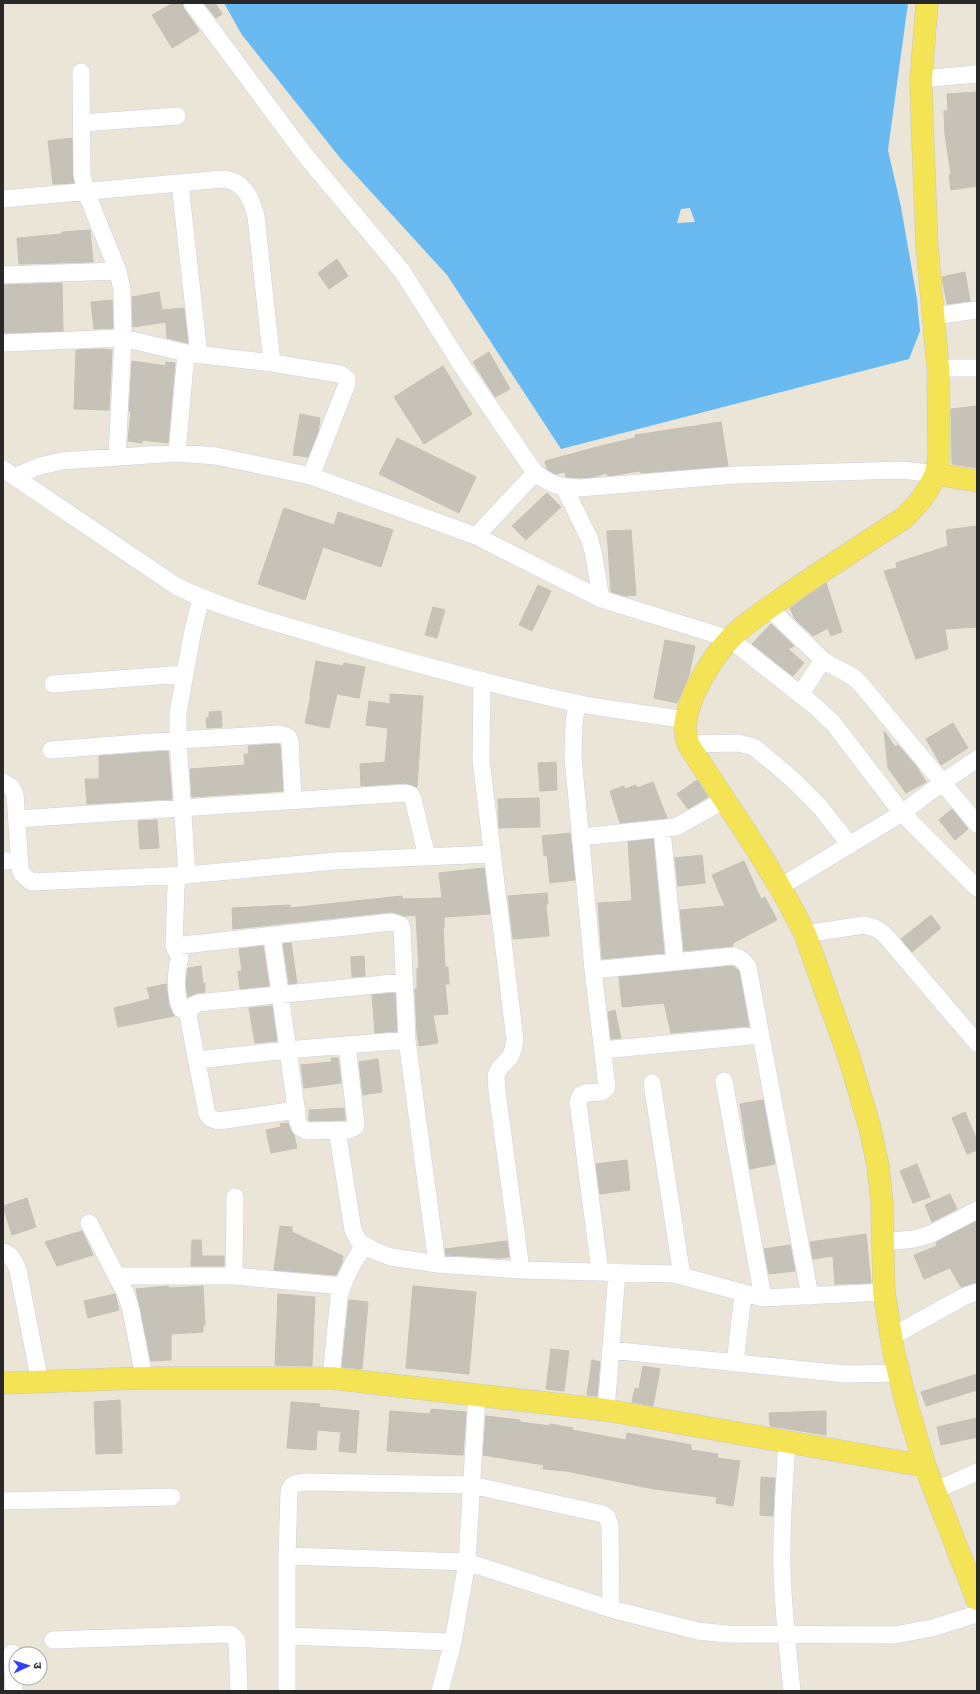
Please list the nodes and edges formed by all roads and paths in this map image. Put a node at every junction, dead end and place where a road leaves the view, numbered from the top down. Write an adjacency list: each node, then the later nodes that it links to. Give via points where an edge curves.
1 (192, 3): 24 (street, via 305,155 402,272)
2 (927, 3): 5 (main road)
3 (81, 72): 7 (street)
4 (977, 74): 5 (street)
5 (921, 79): 14 (main road, via 927,246)
6 (177, 116): 7 (street)
7 (82, 123): 9 (street, via 82,175)
8 (180, 184): 9 (street); 17 (street); 18 (street, via 231,180 246,191 252,202 256,216)
9 (86, 192): 10 (street); 11 (street)
10 (3, 198)
11 (118, 271): 12 (street); 15 (street, via 123,310)
12 (3, 275)
13 (977, 310): 14 (street)
14 (933, 316): 19 (main road)
15 (123, 338): 16 (street); 17 (street); 22 (street)
16 (3, 343)
17 (193, 354): 18 (street); 21 (street)
18 (272, 363): 26 (street, via 340,374 347,379)
19 (938, 368): 20 (street); 25 (main road, via 939,456)
20 (977, 368)
21 (177, 453): 22 (street); 26 (street, via 216,456)
22 (117, 456): 23 (street, via 62,461)
23 (9, 472): 30 (street, via 147,567 176,586)
24 (534, 473): 28 (street, via 550,484); 29 (street)
25 (936, 474): 27 (main road); 28 (street, via 902,470 735,475 580,488); 32 (main road, via 920,502 904,518)
26 (311, 476): 29 (street)
27 (977, 481)
28 (564, 487): 31 (street, via 590,540)
29 (476, 536): 31 (street)
30 (201, 598): 35 (street); 36 (street, via 395,658)
31 (602, 599): 33 (street)
32 (769, 608): 33 (main road); 34 (street)
33 (730, 639): 38 (street); 40 (main road, via 702,678)
34 (823, 660): 38 (street); 46 (street, via 855,678)
35 (184, 674): 37 (street); 41 (street, via 178,713)
36 (482, 680): 39 (street); 56 (street, via 481,760)
37 (53, 684)
38 (800, 695): 50 (street, via 833,723)
39 (577, 703): 40 (street); 54 (street, via 573,757)
40 (686, 720): 42 (main road)
41 (178, 740): 43 (street); 47 (street, via 280,734 288,737); 49 (street)
42 (688, 744): 48 (main road); 55 (street, via 738,743 754,747 820,806)
43 (51, 750)
44 (977, 759): 46 (street)
45 (3, 782): 51 (street, via 11,787 15,794)
46 (943, 782): 50 (street); 52 (street)
47 (293, 800): 49 (street); 57 (street, via 406,793 411,795)
48 (724, 800): 53 (street, via 685,823); 60 (main road)
49 (183, 807): 51 (street); 59 (street)
50 (902, 813): 55 (street); 61 (street)
51 (17, 819): 58 (street)
52 (977, 824)
53 (662, 830): 54 (street); 65 (street)
54 (581, 837): 66 (street)
55 (850, 845): 60 (street)
56 (492, 854): 57 (street); 88 (street, via 515,1040 510,1057 496,1076 497,1091)
57 (427, 857): 59 (street, via 335,861)
58 (11, 861): 59 (street, via 31,882 38,883)
59 (187, 875): 64 (street, via 180,877 176,886)
60 (780, 887): 62 (main road)
61 (977, 888)
62 (805, 934): 72 (street, via 864,925 875,928 884,934); 84 (main road, via 849,1056 870,1128 878,1166)
63 (272, 936): 64 (street); 67 (street, via 398,922 402,929); 68 (street)
64 (174, 946): 69 (street, via 180,958 177,967 178,1003)
65 (675, 962): 66 (street); 70 (street, via 734,956 745,961)
66 (593, 970): 75 (street)
67 (404, 982): 68 (street); 71 (street)
68 (279, 996): 74 (street); 76 (street, via 198,1003 191,1007 188,1015)
69 (181, 1009)
70 (761, 1035): 75 (street); 98 (street)
71 (407, 1040): 73 (street); 87 (street)
72 (977, 1043)
73 (348, 1045): 74 (street); 80 (street, via 356,1124 352,1129)
74 (287, 1050): 76 (street); 79 (street)
75 (602, 1050): 89 (street, via 607,1087 602,1092 581,1095 578,1102)
76 (197, 1060): 79 (street, via 208,1114 213,1120)
77 (724, 1081): 99 (street)
78 (652, 1083): 93 (street)
79 (297, 1110): 80 (street, via 298,1122 302,1129)
80 (337, 1130): 86 (street, via 353,1230 359,1242)
81 (235, 1198): 92 (street)
82 (977, 1210): 84 (street, via 931,1234 914,1239)
83 (89, 1222): 91 (street)
84 (883, 1242): 95 (main road)
85 (3, 1252): 106 (street, via 12,1258 18,1270)
86 (358, 1255): 87 (street); 94 (street)
87 (437, 1264): 88 (street)
88 (521, 1270): 89 (street)
89 (600, 1272): 90 (street)
90 (617, 1273): 93 (street); 101 (street)
91 (117, 1276): 92 (street); 104 (street, via 131,1310)
92 (234, 1276): 94 (street)
93 (682, 1276): 97 (street)
94 (342, 1286): 105 (street)
95 (884, 1292): 98 (street); 100 (main road)
96 (977, 1292): 100 (street, via 963,1297)
97 (743, 1294): 99 (street); 102 (street)
98 (810, 1296): 99 (street)
99 (764, 1298)
100 (891, 1337): 103 (main road)
101 (610, 1350): 102 (street); 109 (street)
102 (735, 1363): 103 (street, via 845,1374)
103 (899, 1373): 111 (main road)
104 (144, 1378): 105 (main road); 106 (main road)
105 (331, 1378): 108 (main road)
106 (40, 1382): 107 (main road)
107 (3, 1383)
108 (477, 1395): 109 (main road); 113 (street)
109 (606, 1410): 110 (main road)
110 (787, 1442): 111 (main road); 123 (street, via 782,1533)
111 (925, 1466): 114 (main road)
112 (977, 1472): 114 (street)
113 (471, 1485): 117 (street, via 308,1482 293,1484 289,1492); 118 (street); 120 (street, via 603,1514 607,1517 610,1526)
114 (934, 1491): 119 (main road)
115 (172, 1497): 116 (street)
116 (3, 1501)
117 (287, 1556): 118 (street); 122 (street)
118 (467, 1562): 120 (street); 125 (street)
119 (977, 1599)
120 (611, 1609): 123 (street, via 698,1631)
121 (977, 1614): 123 (street, via 932,1628 895,1635)
122 (287, 1636): 125 (street); 127 (street)
123 (786, 1636): 129 (street)
124 (53, 1640): 126 (street, via 232,1635 237,1641)
125 (453, 1642): 128 (street)
126 (239, 1691)
127 (287, 1691)
128 (440, 1691)
129 (792, 1691)

